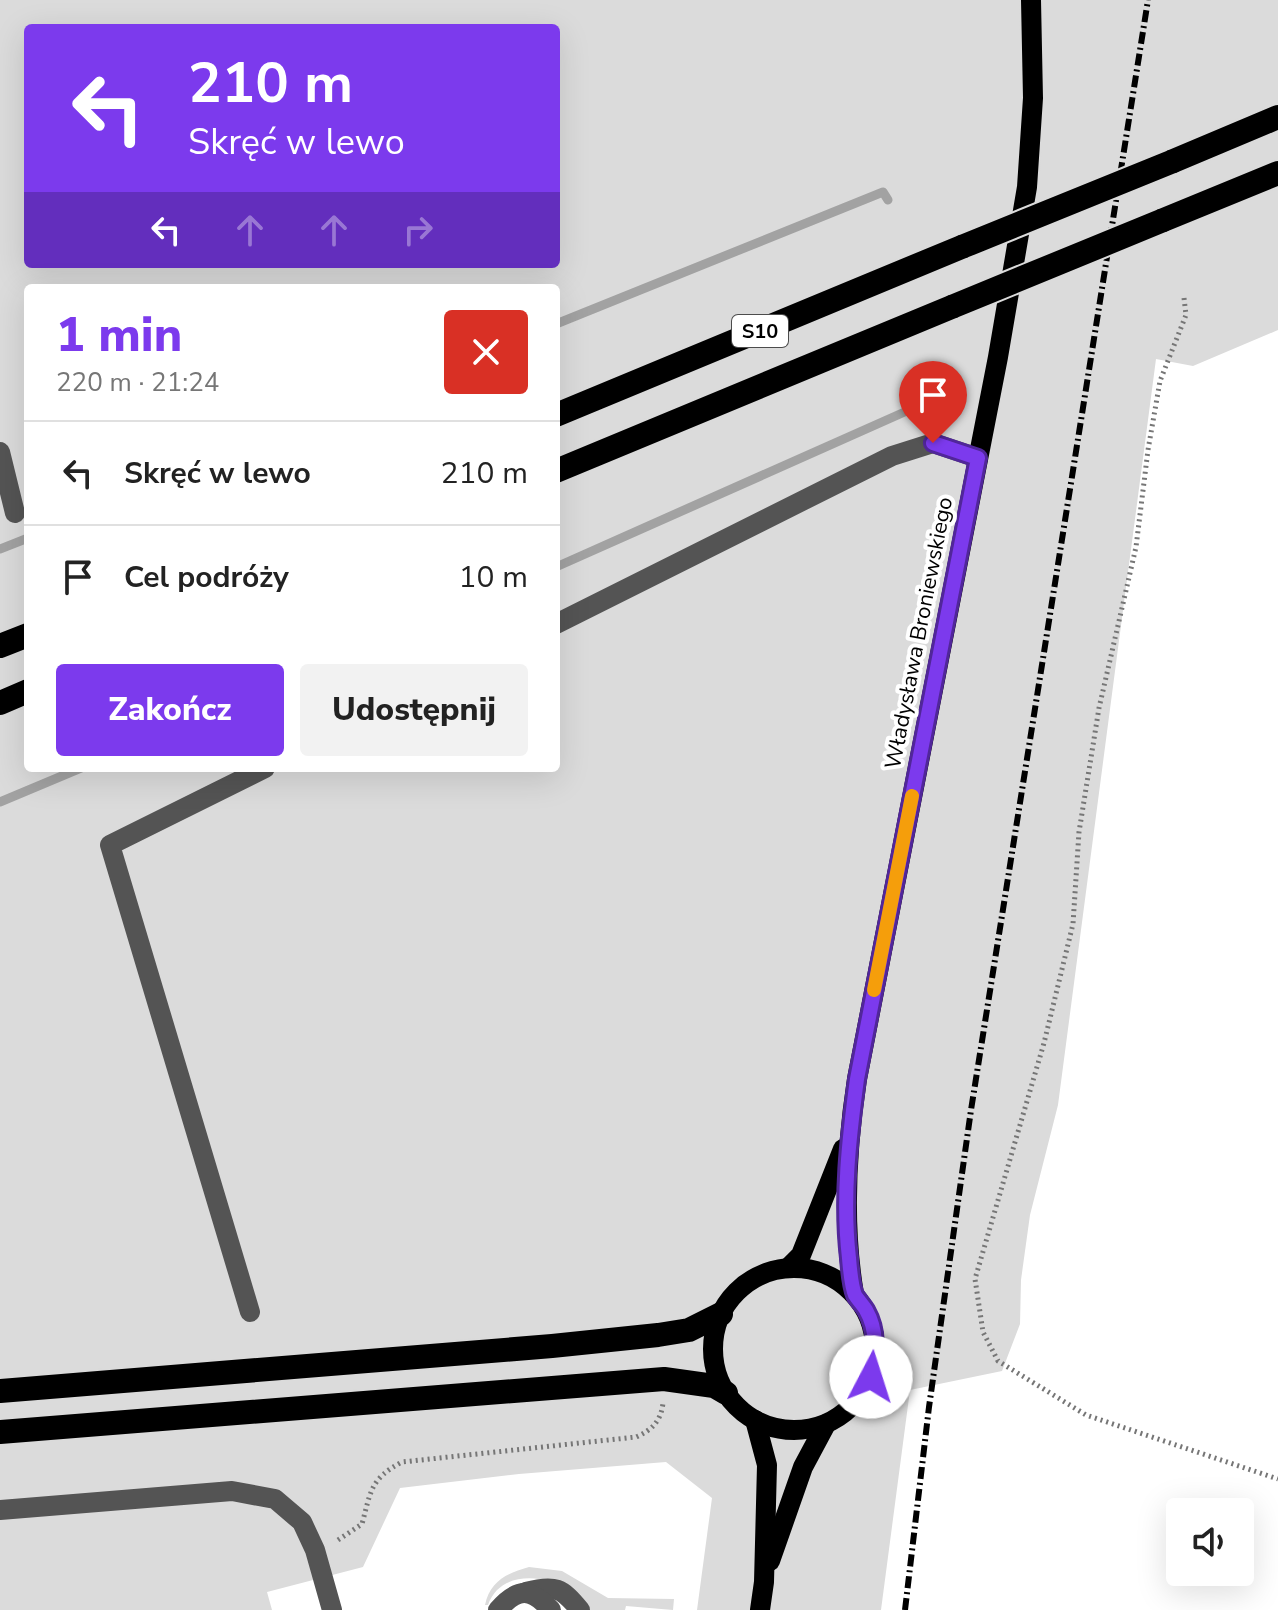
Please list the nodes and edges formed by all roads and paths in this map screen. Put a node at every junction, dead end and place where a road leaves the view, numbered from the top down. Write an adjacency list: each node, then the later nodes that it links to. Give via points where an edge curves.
1 (1031, 0): 7 (main road, Władysława Broniewskiego, via 1033,98 1027,187)
2 (1278, 117): 5 (highway, S10, bridge)
3 (1278, 173): 8 (highway, S10, bridge)
4 (1184, 298): 27 (path, via 1186,315 1160,381 1136,547 1099,708 1079,832 1073,924 975,1279 983,1332 998,1361 1086,1415)
5 (560, 413)
6 (0, 452): 9 (street)
7 (978, 458): 10 (street, via 933,443 892,456); 16 (main road, Władysława Broniewskiego)
8 (560, 469)
9 (15, 513)
10 (560, 622)
11 (24, 637): 12 (highway)
12 (0, 646)
13 (24, 693): 14 (highway)
14 (0, 703)
15 (257, 772): 19 (street, via 110,845)
16 (849, 1131): 17 (main road, Władysława Broniewskiego, via 801,1255); 18 (main road, Władysława Broniewskiego, via 845,1217)
17 (788, 1268): 18 (main road, Władysława Broniewskiego, via 812,1269 835,1278); 20 (main road, Władysława Broniewskiego, via 748,1282)
18 (854, 1294): 25 (main road, Władysława Broniewskiego, via 867,1312 876,1355 861,1396)
19 (250, 1312)
20 (721, 1314): 21 (highway, via 689,1330 658,1335); 23 (main road, Władysława Broniewskiego, via 713,1354)
21 (0, 1391)
22 (665, 1393): 29 (path, via 662,1414 650,1431 636,1437 402,1462 381,1473 362,1524)
23 (726, 1393): 24 (main road, Władysława Broniewskiego); 26 (highway, via 714,1386 664,1379)
24 (755, 1420): 25 (main road, Władysława Broniewskiego, via 790,1430); 30 (main road, Władysława Broniewskiego, via 767,1465)
25 (826, 1424): 30 (main road, Władysława Broniewskiego, via 793,1493)
26 (0, 1432)
27 (1278, 1479)
28 (0, 1510): 29 (street, via 232,1491 275,1499 302,1522)
29 (315, 1550): 32 (street)
30 (764, 1582): 36 (main road, Władysława Broniewskiego)
31 (526, 1592): 33 (street); 34 (street); 35 (street, via 558,1589)
32 (332, 1610)
33 (498, 1610)
34 (551, 1610)
35 (580, 1610)
36 (760, 1610)

